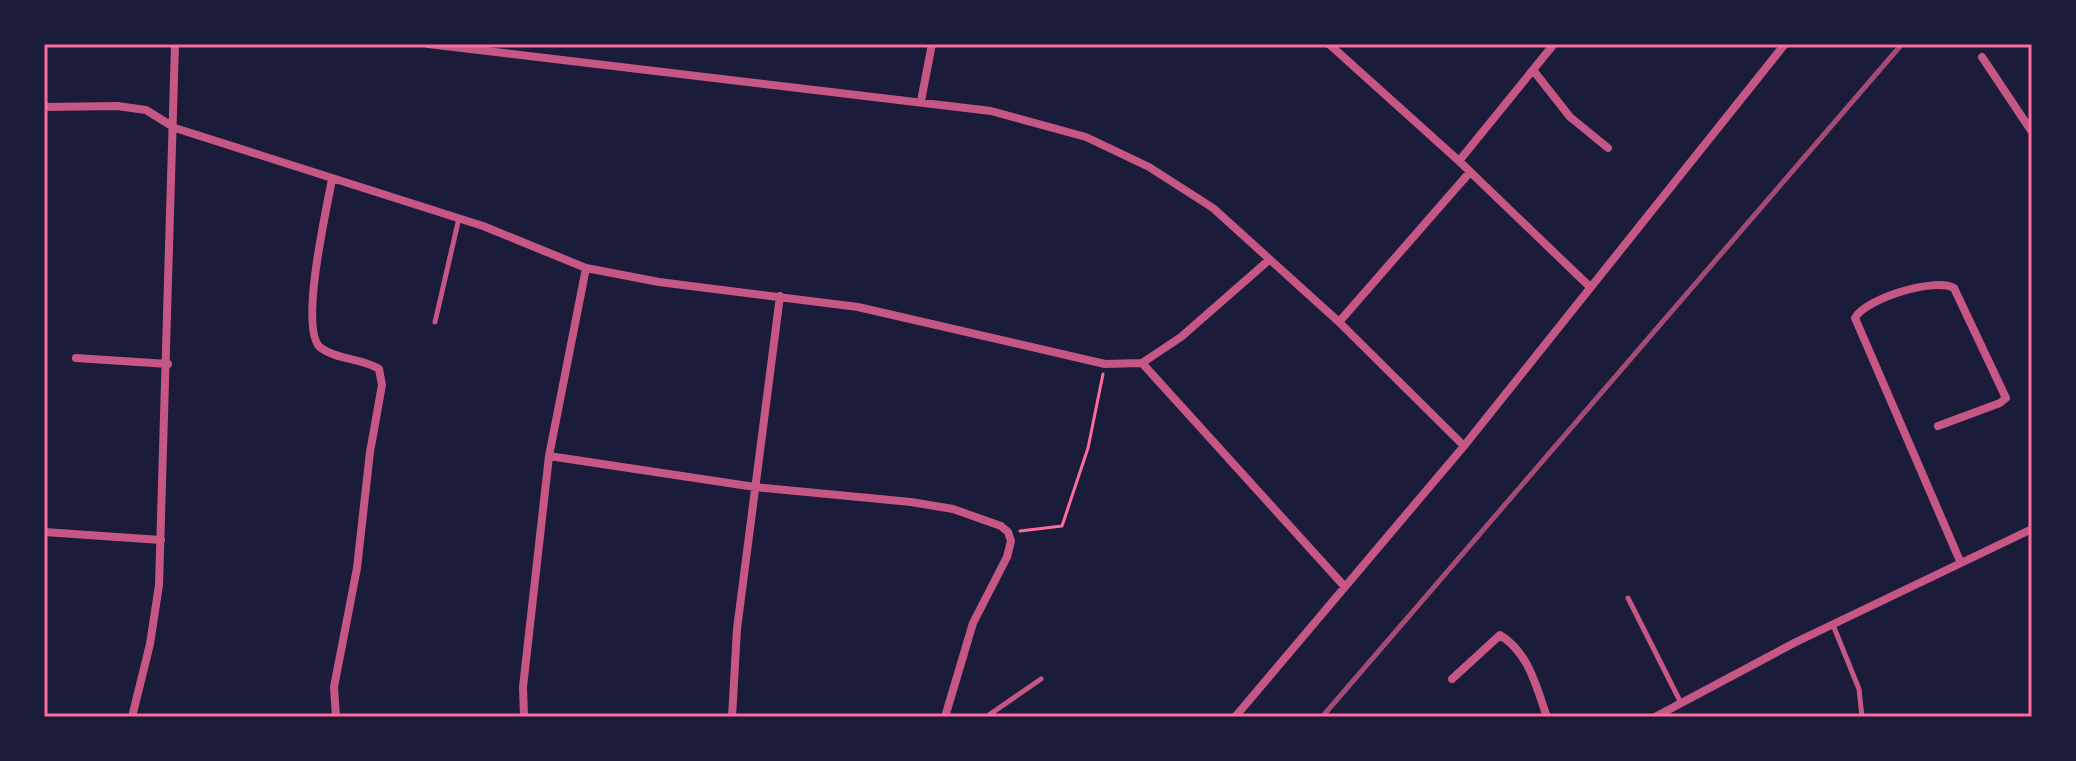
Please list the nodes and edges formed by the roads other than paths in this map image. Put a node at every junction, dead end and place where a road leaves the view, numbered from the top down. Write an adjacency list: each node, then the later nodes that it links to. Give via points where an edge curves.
1 (175, 44): 11 (street)
2 (428, 44): 9 (street)
3 (932, 44): 9 (street)
4 (1329, 44): 14 (street)
5 (1554, 44): 8 (street)
6 (1785, 44): 20 (street)
7 (1982, 57): 12 (street)
8 (1533, 70): 13 (street, via 1570,117); 14 (street)
9 (921, 101): 18 (street, via 991,111 1086,137 1149,167 1213,208)
10 (44, 107): 11 (street, via 146,110)
11 (175, 128): 16 (street); 26 (street)
12 (2032, 132)
13 (1608, 148)
14 (1459, 161): 15 (street)
15 (1470, 172): 20 (street); 23 (street)
16 (332, 179): 17 (street); 42 (street, via 311,305 314,339 319,348 369,362 379,369 382,385 357,568 334,687)
17 (459, 218): 19 (street); 22 (lane)
18 (1269, 260): 23 (street); 25 (street, via 1181,337)
19 (586, 268): 21 (street); 29 (street)
20 (1590, 287): 28 (street)
21 (780, 296): 25 (street, via 871,310 1105,364); 30 (street)
22 (435, 322)
23 (1339, 322): 28 (street)
24 (76, 358): 26 (street)
25 (1142, 363): 35 (street)
26 (168, 364): 33 (street)
27 (1938, 426): 34 (street, via 2006,398 1954,288 1943,283 1888,298 1859,310 1855,318)
28 (1464, 446): 35 (street)
29 (549, 456): 30 (street); 43 (street)
30 (755, 487): 44 (street); 45 (street, via 939,507 1008,532 1007,557 973,623)
31 (2032, 529): 34 (street)
32 (44, 532): 33 (street)
33 (161, 540): 41 (street, via 150,644)
34 (1960, 561): 37 (street)
35 (1345, 587): 47 (street)
36 (1628, 598): 40 (lane)
37 (1833, 624): 40 (street); 50 (lane, via 1859,689)
38 (1041, 679): 46 (lane)
39 (1452, 679): 48 (street, via 1500,635 1513,643 1530,668)
40 (1681, 703): 49 (street)
41 (132, 717)
42 (336, 717)
43 (524, 717)
44 (732, 717)
45 (945, 717)
46 (986, 717)
47 (1235, 717)
48 (1547, 717)
49 (1655, 717)
50 (1862, 717)

